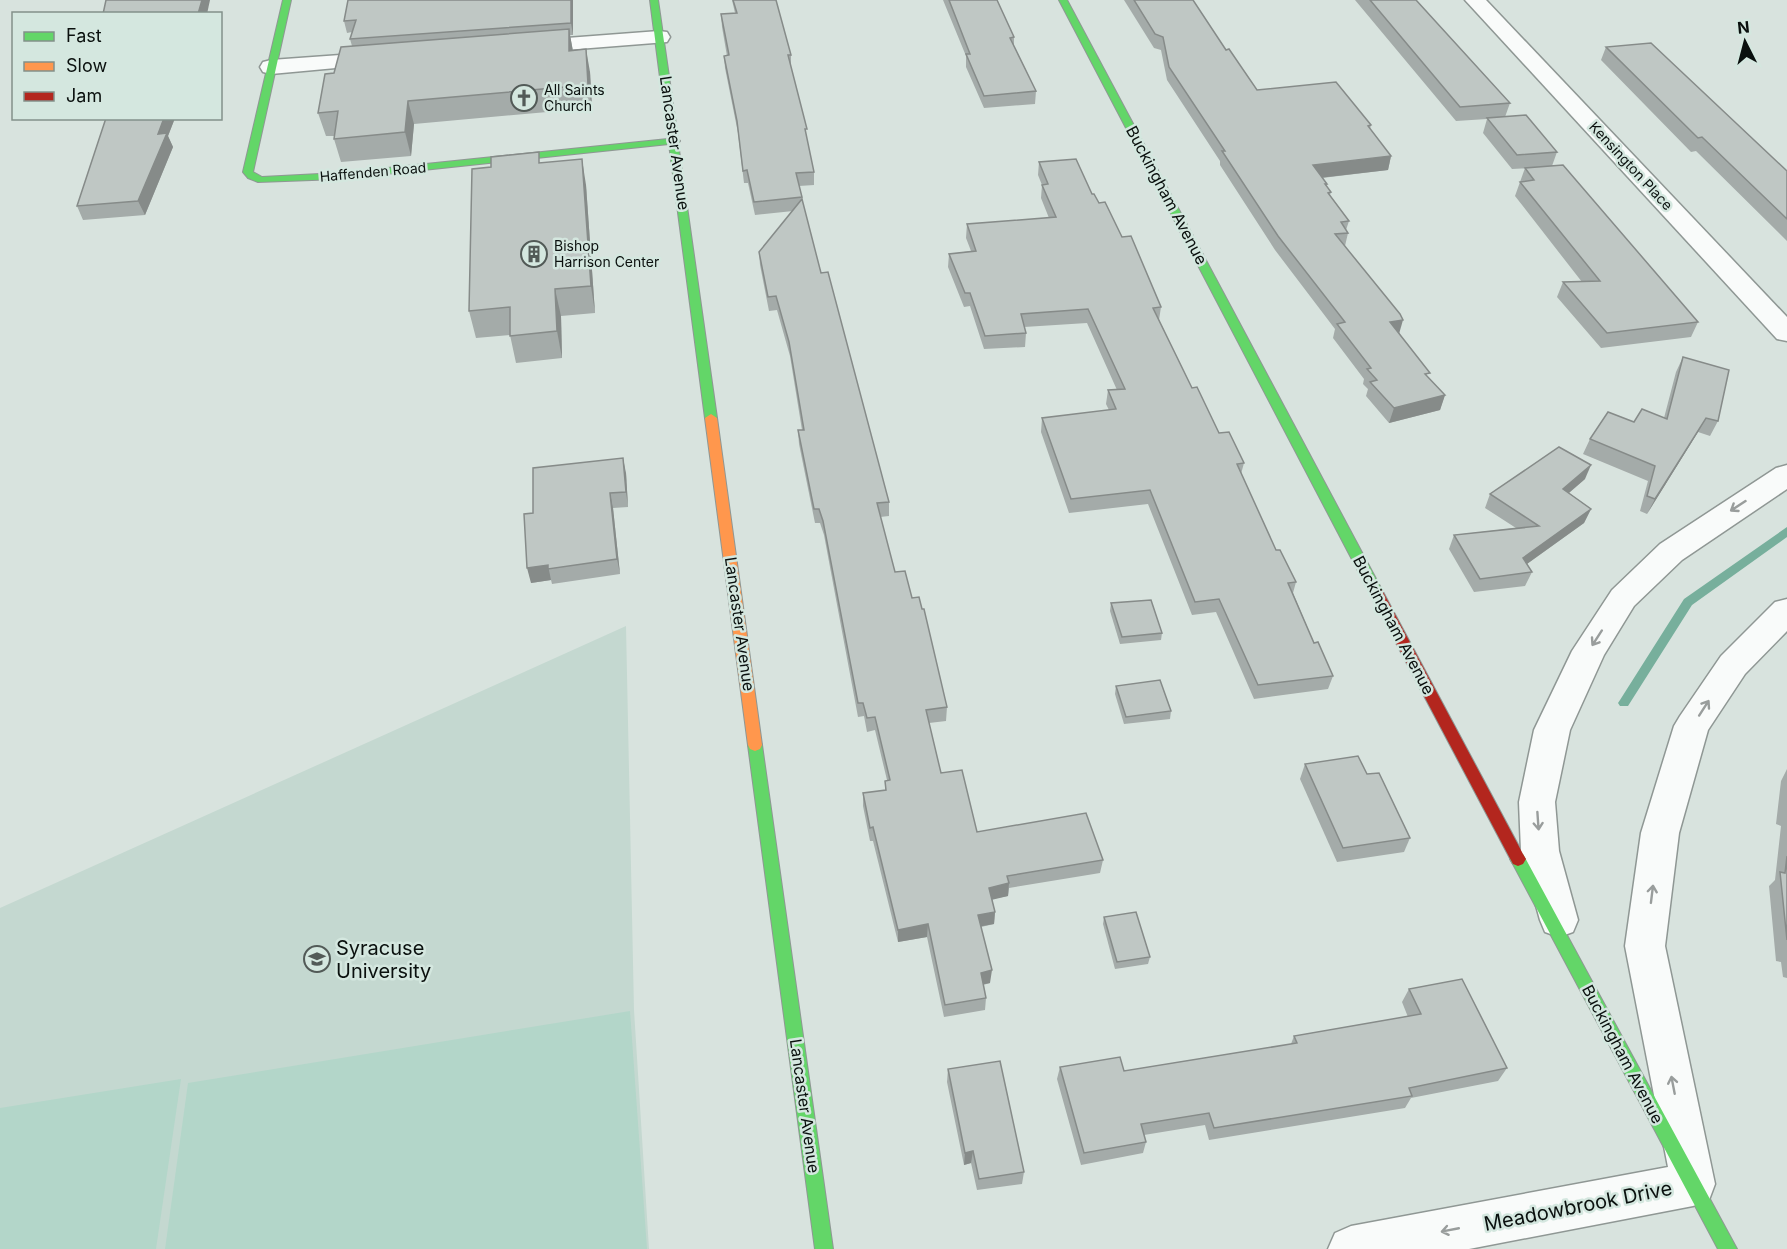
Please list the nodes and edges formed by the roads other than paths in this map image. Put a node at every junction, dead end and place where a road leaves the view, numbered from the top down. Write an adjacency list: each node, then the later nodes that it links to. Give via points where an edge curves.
1 (287, 0): 8 (street, Haffenden Road)
2 (654, 0): 5 (street, Lancaster Avenue)
3 (1063, 0): 13 (street, Buckingham Avenue)
4 (1475, 0): 10 (street, Kensington Place)
5 (659, 37): 6 (street); 9 (street, Lancaster Avenue)
6 (506, 49)
7 (400, 57): 8 (street)
8 (271, 67): 9 (street, Haffenden Road, via 248,172 261,180 339,176)
9 (675, 141): 15 (street, Lancaster Avenue)
10 (1787, 333)
11 (1787, 475): 13 (street, one-way to 13, via 1671,552 1623,598 1589,651 1556,719 1537,802 1540,851)
12 (1787, 611): 14 (street, Meadowbrook Drive, one-way to 12, via 1645,946 1660,832 1692,726 1733,665)
13 (1568, 952): 14 (street, Buckingham Avenue)
14 (1693, 1184): 16 (street, Meadowbrook Drive, one-way to 16); 17 (street, Buckingham Avenue)
15 (824, 1249)
16 (1351, 1249)
17 (1728, 1249)

